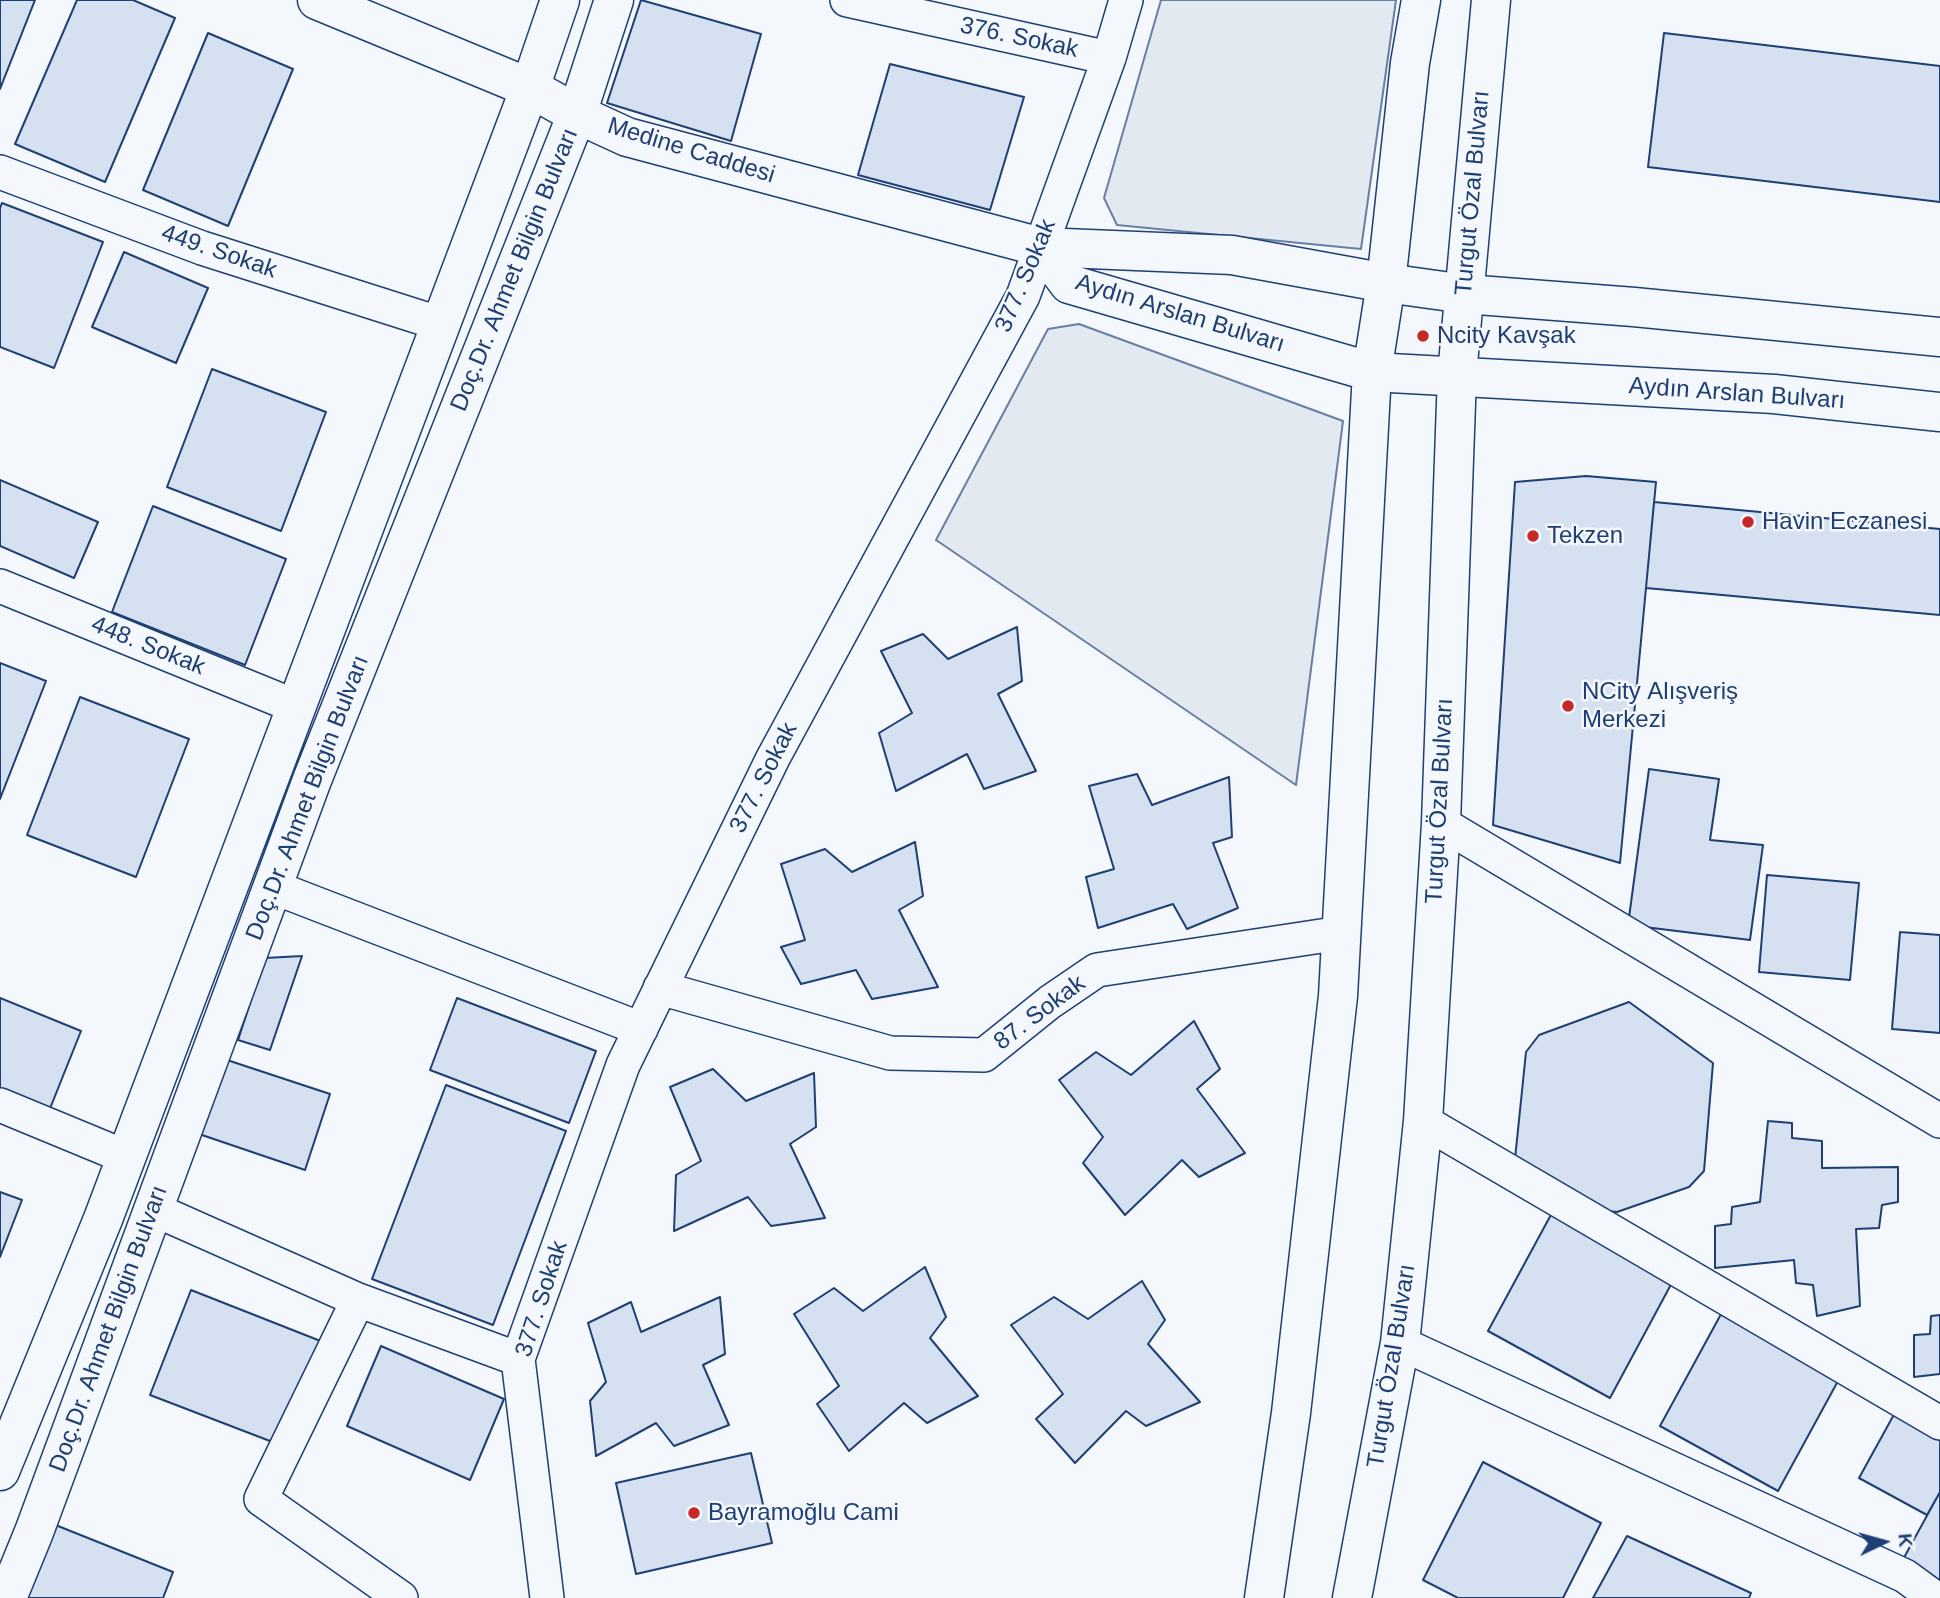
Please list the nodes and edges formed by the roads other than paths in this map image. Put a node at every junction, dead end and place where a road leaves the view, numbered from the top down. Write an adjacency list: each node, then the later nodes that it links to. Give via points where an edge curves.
1 (317, 0): 9 (main road, Medine Caddesi)
2 (560, 0): 9 (main road, Doç.Dr. Ahmet Bilgin Bulvarı)
3 (614, 0): 10 (main road, Doç.Dr. Ahmet Bilgin Bulvarı)
4 (847, 0): 8 (street, 376. Sokak)
5 (1126, 0): 8 (street, 377. Sokak)
6 (1420, 0): 13 (main road)
7 (1491, 0): 14 (main road, Turgut Özal Bulvarı)
8 (1109, 58): 12 (street, 377. Sokak)
9 (530, 88): 10 (main road, Medine Caddesi); 15 (main road, Doç.Dr. Ahmet Bilgin Bulvarı)
10 (578, 114): 12 (main road, Medine Caddesi, via 627,137); 23 (main road, Doç.Dr. Ahmet Bilgin Bulvarı)
11 (0, 172): 15 (street, 449. Sokak, via 202,248)
12 (1041, 247): 13 (main road, Aydın Arslan Bulvarı, via 1232,255); 17 (main road, Aydın Arslan Bulvarı, via 1069,284); 25 (street, 377. Sokak, via 1023,296 772,758)
13 (1387, 283): 14 (main road, Aydın Arslan Bulvarı); 17 (main road)
14 (1465, 294): 16 (main road, Aydın Arslan Bulvarı); 18 (main road, Turgut Özal Bulvarı)
15 (441, 324): 21 (main road, Doç.Dr. Ahmet Bilgin Bulvarı)
16 (1940, 337)
17 (1372, 372): 18 (main road, Aydın Arslan Bulvarı); 24 (main road)
18 (1457, 375): 19 (main road, Aydın Arslan Bulvarı, via 1774,394); 22 (main road, Turgut Özal Bulvarı)
19 (1940, 412)
20 (0, 586): 21 (street, 448. Sokak)
21 (297, 707): 30 (main road, Doç.Dr. Ahmet Bilgin Bulvarı)
22 (1441, 823): 28 (main road, Turgut Özal Bulvarı); 29 (street)
23 (273, 887): 26 (street); 31 (main road, Doç.Dr. Ahmet Bilgin Bulvarı)
24 (1341, 933): 25 (street, 87. Sokak, via 1097,970 984,1055 890,1053); 40 (main road, via 1338,996 1291,1413)
25 (660, 988): 26 (street, 377. Sokak)
26 (641, 1029): 34 (street, 377. Sokak, via 623,1065)
27 (0, 1105): 30 (street)
28 (1423, 1121): 33 (main road, Turgut Özal Bulvarı); 35 (street)
29 (1940, 1121)
30 (127, 1157): 36 (main road, Doç.Dr. Ahmet Bilgin Bulvarı)
31 (153, 1209): 32 (street); 38 (main road, Doç.Dr. Ahmet Bilgin Bulvarı)
32 (358, 1300): 34 (street); 39 (street, via 261,1499)
33 (1400, 1343): 41 (main road, Turgut Özal Bulvarı); 42 (street, via 1905,1576)
34 (519, 1359): 37 (street, 377. Sokak)
35 (1940, 1423)
36 (0, 1471)
37 (547, 1593)
38 (7, 1598)
39 (401, 1598)
40 (1264, 1598)
41 (1352, 1598)
42 (1935, 1598)

